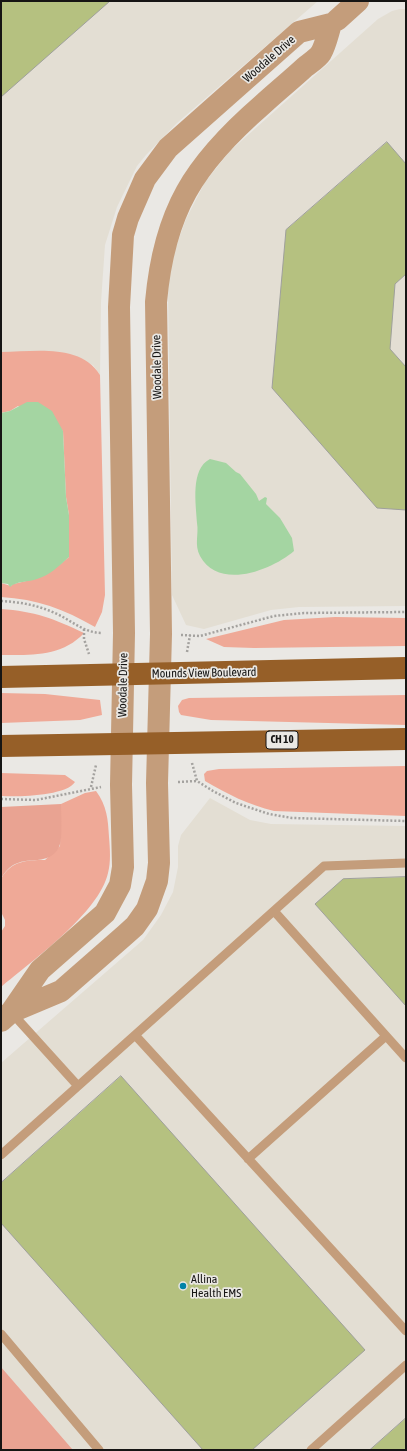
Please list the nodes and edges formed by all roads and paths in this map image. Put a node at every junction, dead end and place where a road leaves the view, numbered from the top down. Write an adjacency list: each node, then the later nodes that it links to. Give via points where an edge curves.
1 (358, 1): 2 (street)
2 (337, 20)
3 (1, 601): 9 (path, via 40,607 84,629 84,639)
4 (406, 612): 6 (path, via 304,613 274,616 200,636 190,635)
5 (406, 668): 6 (main road, Mounds View Boulevard)
6 (182, 673): 8 (main road, Mounds View Boulevard)
7 (124, 674): 8 (main road, Mounds View Boulevard); 8 (street, Woodale Drive, via 119,307 123,235 128,218 145,179 168,148 299,32 332,24 321,54 215,148 193,178 177,209 164,245 156,302); 9 (main road, Mounds View Boulevard); 15 (street, Woodale Drive)
8 (160, 674): 12 (street, Woodale Drive)
9 (96, 675): 10 (main road, Mounds View Boulevard)
10 (1, 677)
11 (406, 739): 13 (main road, CH 10)
12 (158, 742): 13 (main road, CH 10); 15 (main road, CH 10); 21 (street, Woodale Drive, via 159,863 157,880 147,909 136,926 61,991)
13 (185, 742): 18 (path, via 198,781 236,803 269,814 292,818)
14 (101, 743): 15 (main road, CH 10); 16 (main road, CH 10); 17 (path, via 91,788 36,800)
15 (122, 743): 21 (street, Woodale Drive, via 123,867 120,885 105,914 40,970)
16 (1, 746)
17 (1, 799)
18 (406, 821)
19 (406, 863): 20 (lane, via 324,866)
20 (274, 911): 22 (lane); 23 (lane)
21 (6, 1016): 25 (lane)
22 (135, 1035): 25 (lane); 27 (lane)
23 (386, 1036): 24 (lane); 27 (lane)
24 (406, 1058)
25 (78, 1086): 26 (lane)
26 (1, 1155)
27 (248, 1159): 28 (lane)
28 (406, 1331)
29 (1, 1334): 31 (lane)
30 (406, 1365): 32 (lane)
31 (99, 1450)
32 (311, 1450)

